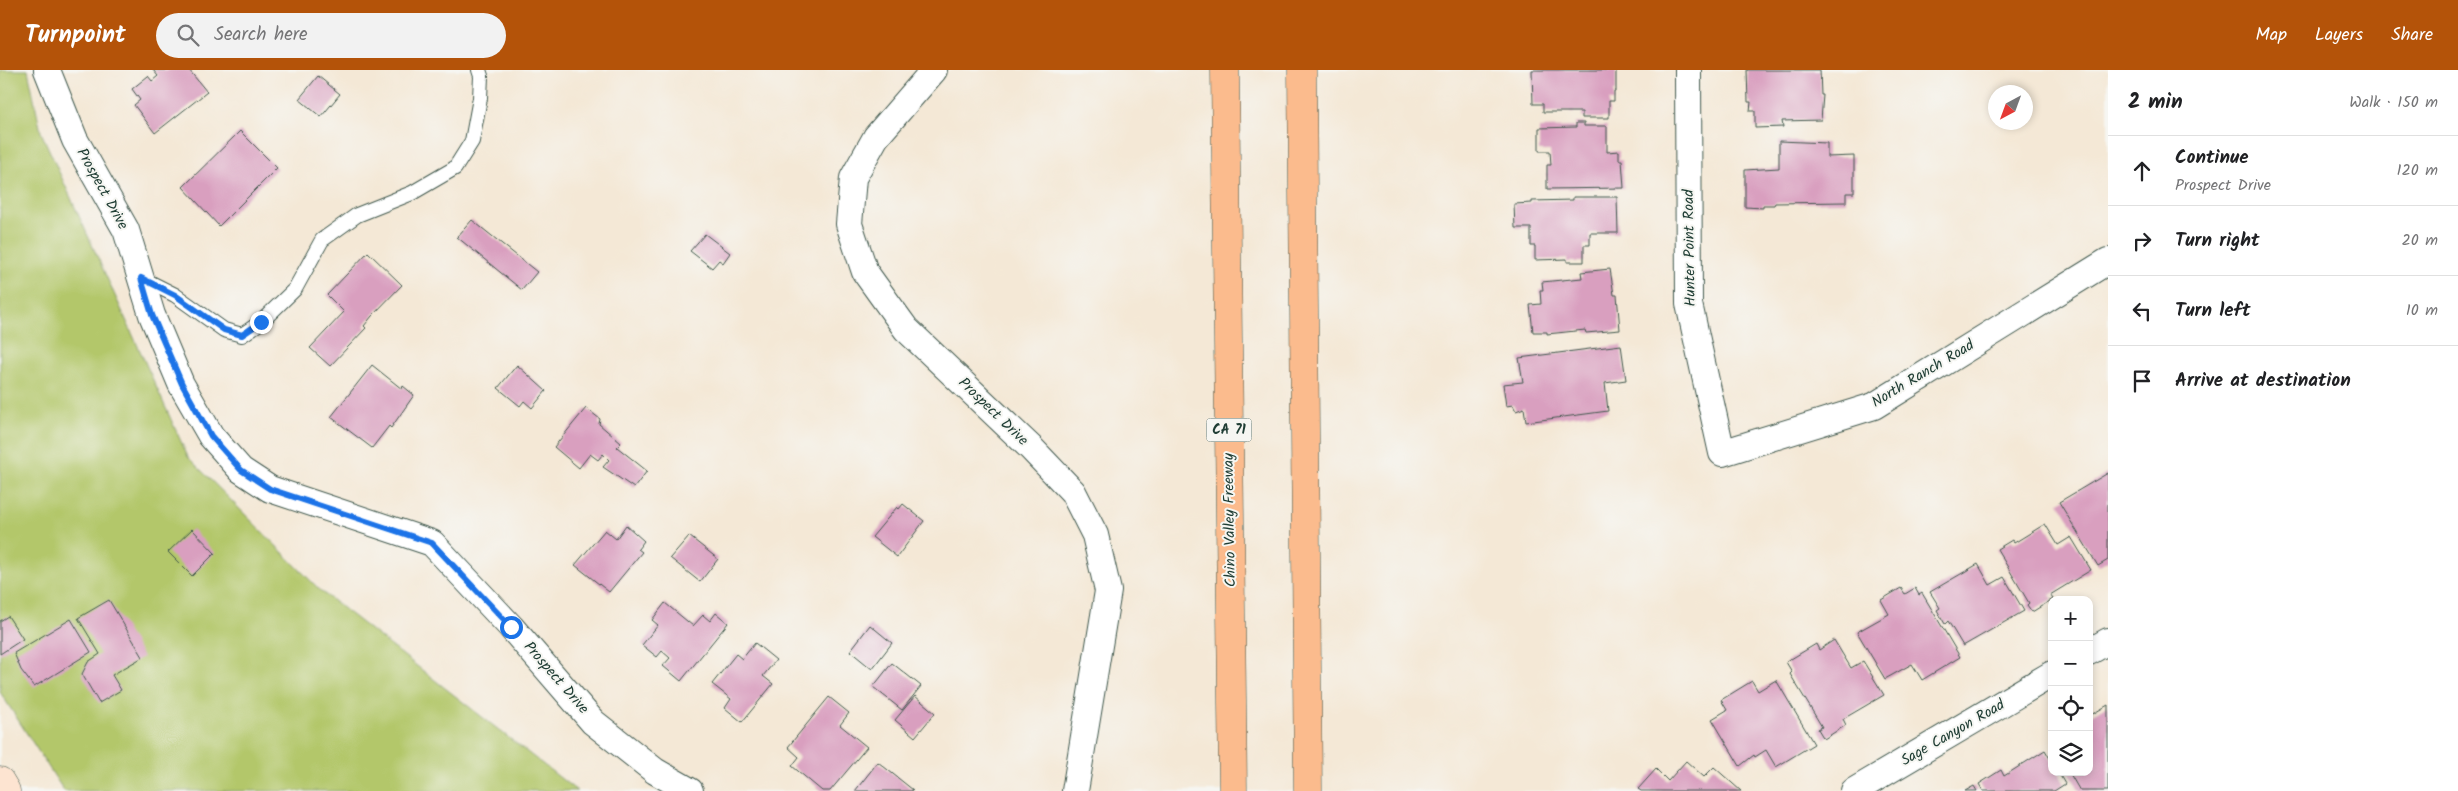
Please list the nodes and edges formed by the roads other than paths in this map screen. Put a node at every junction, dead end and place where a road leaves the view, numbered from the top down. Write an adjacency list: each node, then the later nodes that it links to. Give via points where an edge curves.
1 (46, 70): 8 (street, Prospect Drive, via 75,140 126,230)
2 (479, 70): 8 (lane, via 480,98 472,141 455,168 412,193 357,215 322,240 294,289 261,322 242,335 224,330 175,295)
3 (934, 70): 16 (street, Prospect Drive, via 876,137 853,178 849,224 865,272 906,329 1074,492 1095,535 1108,591)
4 (1225, 70): 17 (highway, Chino Valley Freeway / CA 71)
5 (1302, 70): 18 (highway)
6 (1688, 70): 9 (street, Hunter Point Road, via 1689,304)
7 (2108, 261): 9 (street, North Ranch Road, via 1874,406)
8 (141, 278): 15 (street, Prospect Drive, via 152,315 182,384 211,436 241,470 270,489 432,543 511,627 593,722 655,771)
9 (1722, 453)
10 (2108, 641): 11 (street)
11 (2093, 650)
12 (2048, 676): 19 (street, Sage Canyon Road)
13 (0, 781): 14 (street)
14 (6, 791)
15 (690, 791)
16 (1075, 791)
17 (1233, 791)
18 (1308, 791)
19 (1854, 791)

